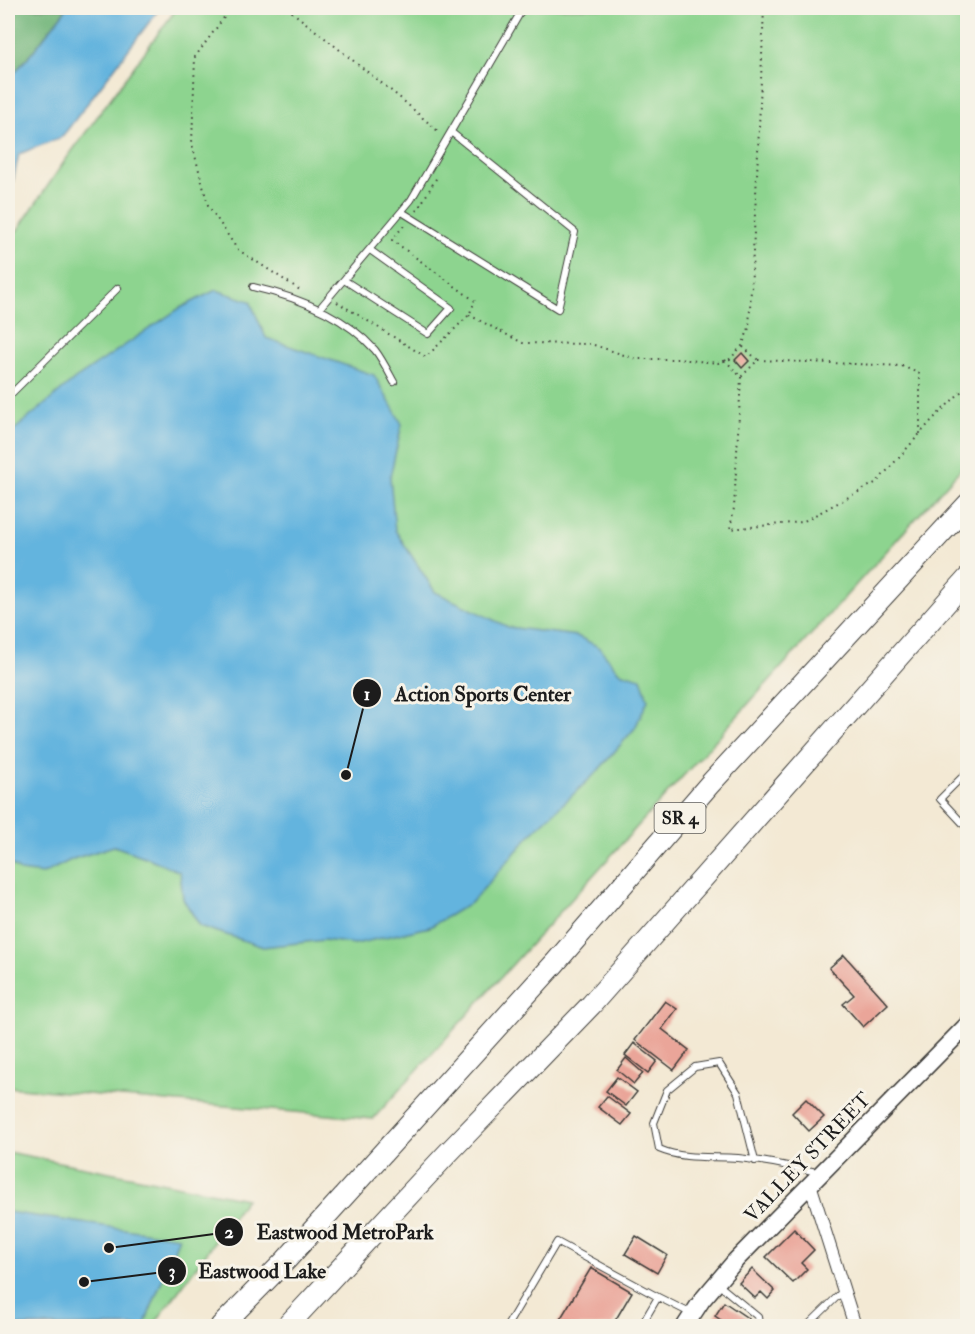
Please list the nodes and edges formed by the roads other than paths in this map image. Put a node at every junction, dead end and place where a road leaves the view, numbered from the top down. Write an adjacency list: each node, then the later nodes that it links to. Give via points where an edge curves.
1 (523, 8): 2 (lane)
2 (451, 132): 3 (lane); 3 (lane, via 575,232 558,309)
3 (402, 212): 4 (lane)
4 (369, 250): 5 (lane); 5 (lane, via 451,309 428,334)
5 (344, 280): 8 (lane)
6 (253, 287): 8 (lane, via 284,294)
7 (118, 288): 10 (lane)
8 (319, 309): 9 (lane, via 355,332 375,351)
9 (394, 382)
10 (8, 397)
11 (968, 504): 22 (highway, SR 4, via 709,785 555,963 286,1260)
12 (968, 578): 23 (highway, SR 4, via 591,1005)
13 (968, 771): 14 (lane, via 940,799)
14 (968, 829)
15 (968, 1024): 17 (street, VALLEY STREET)
16 (755, 1161): 16 (lane, via 693,1158 659,1149 654,1123 667,1090 695,1067 719,1063 738,1093); 17 (lane)
17 (815, 1178): 18 (street, VALLEY STREET); 19 (street)
18 (716, 1282): 21 (street, VALLEY STREET); 26 (lane, via 758,1317)
19 (844, 1291): 27 (lane); 28 (street)
20 (658, 1297): 21 (lane); 24 (lane, via 557,1242); 25 (lane)
21 (689, 1320)
22 (221, 1326)
23 (287, 1326)
24 (507, 1326)
25 (640, 1326)
26 (763, 1326)
27 (807, 1326)
28 (855, 1326)

